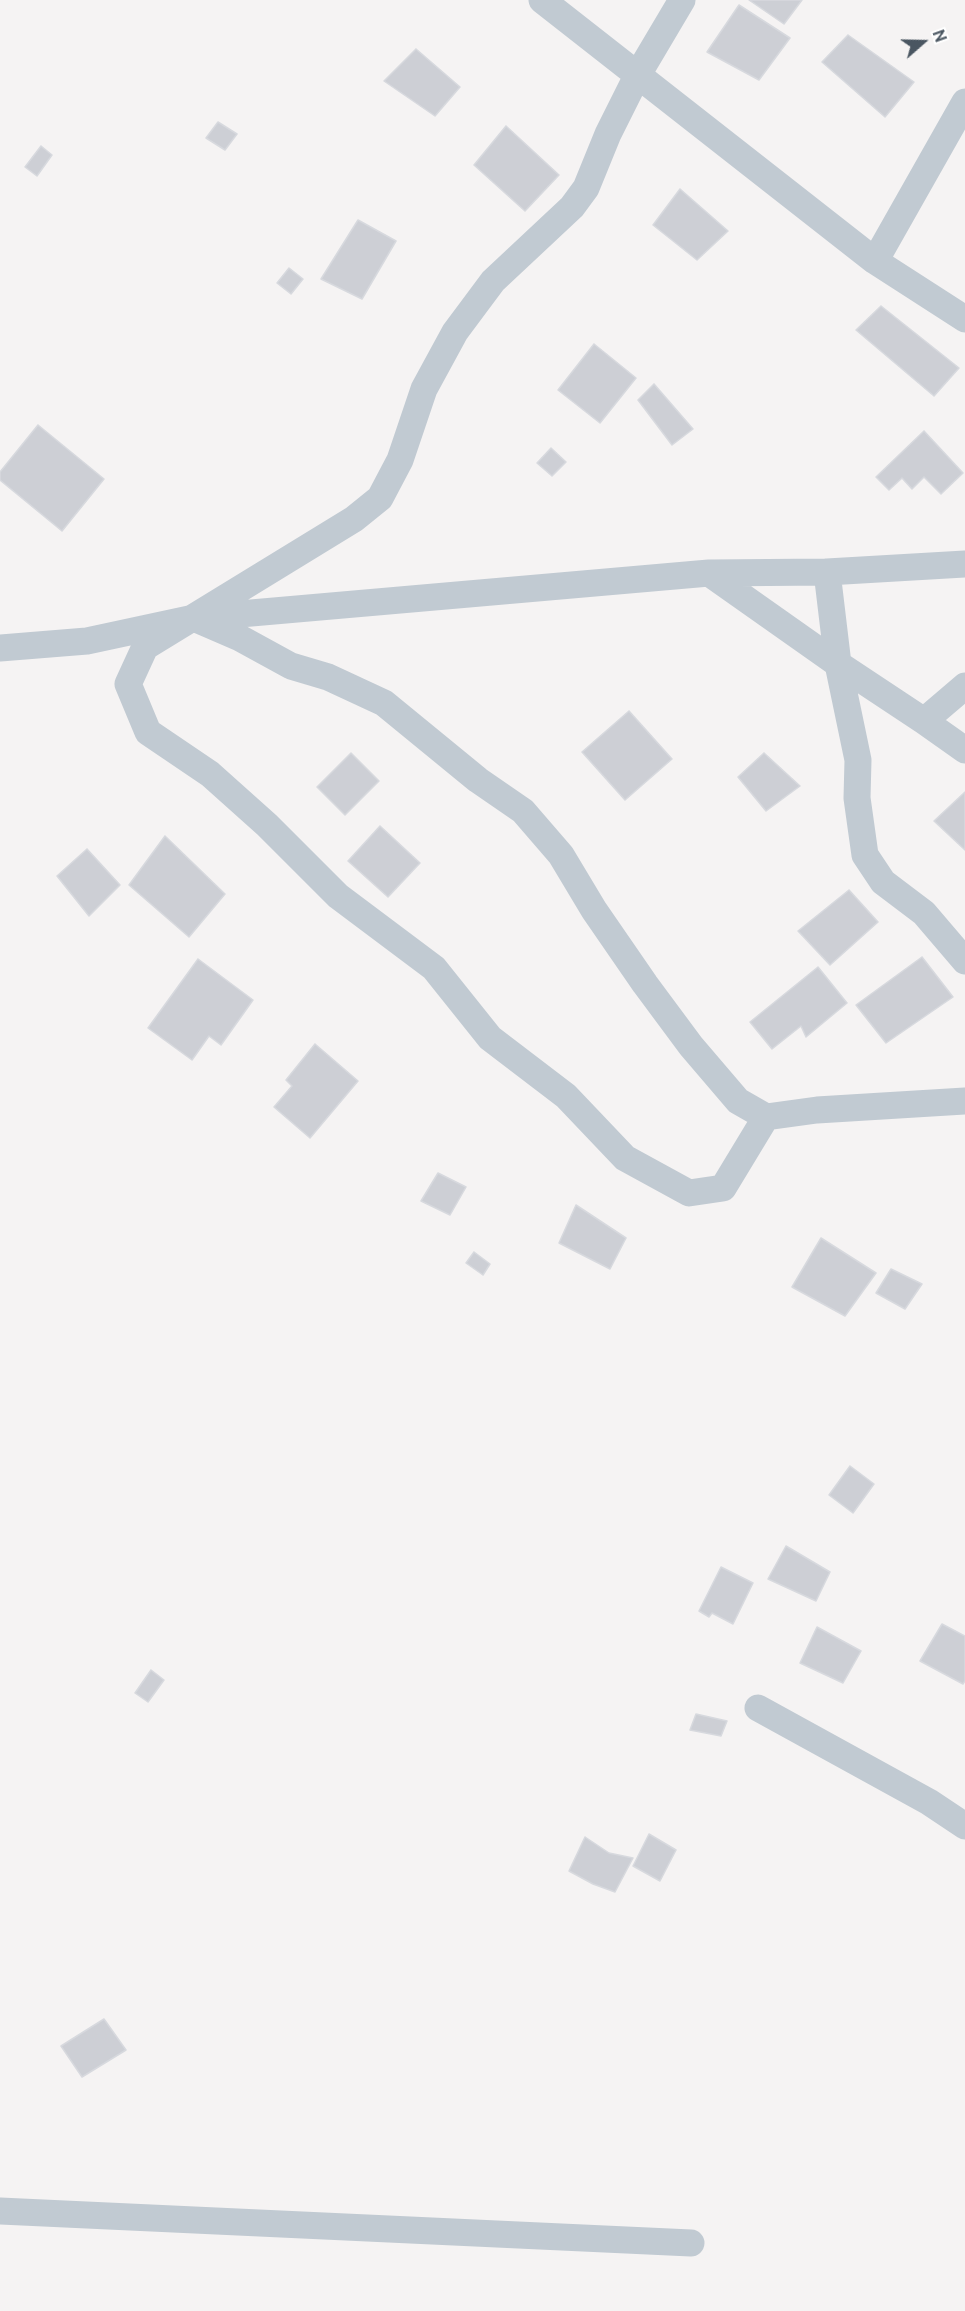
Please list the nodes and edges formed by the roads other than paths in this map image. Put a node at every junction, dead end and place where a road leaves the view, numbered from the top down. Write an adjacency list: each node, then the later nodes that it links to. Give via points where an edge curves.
1 (543, 0): 3 (street)
2 (682, 0): 3 (street)
3 (637, 76): 5 (street); 10 (street, via 582,194 493,281 455,332 424,389 400,460 380,498 354,519)
4 (965, 102): 5 (street)
5 (875, 261): 6 (street)
6 (965, 319)
7 (965, 564): 8 (street)
8 (827, 572): 9 (street); 12 (street)
9 (709, 573): 10 (street); 12 (street)
10 (194, 618): 11 (street, via 87,641); 18 (street, via 291,666 328,677 384,703 478,780 523,811 561,855 594,910 691,1046 738,1101); 18 (street, via 145,647 128,684 148,732 210,774 338,896 434,968 490,1038 566,1096 625,1158 689,1193 723,1188)
11 (0, 648)
12 (838, 664): 14 (street); 16 (street, via 858,760 857,798 865,855 883,882 924,913)
13 (965, 687): 14 (street)
14 (924, 721): 15 (street)
15 (965, 750)
16 (965, 961)
17 (965, 1101): 18 (street)
18 (766, 1117)
19 (758, 1708): 20 (street, via 929,1802)
20 (965, 1826)
21 (0, 2211): 22 (street)
22 (691, 2243)

